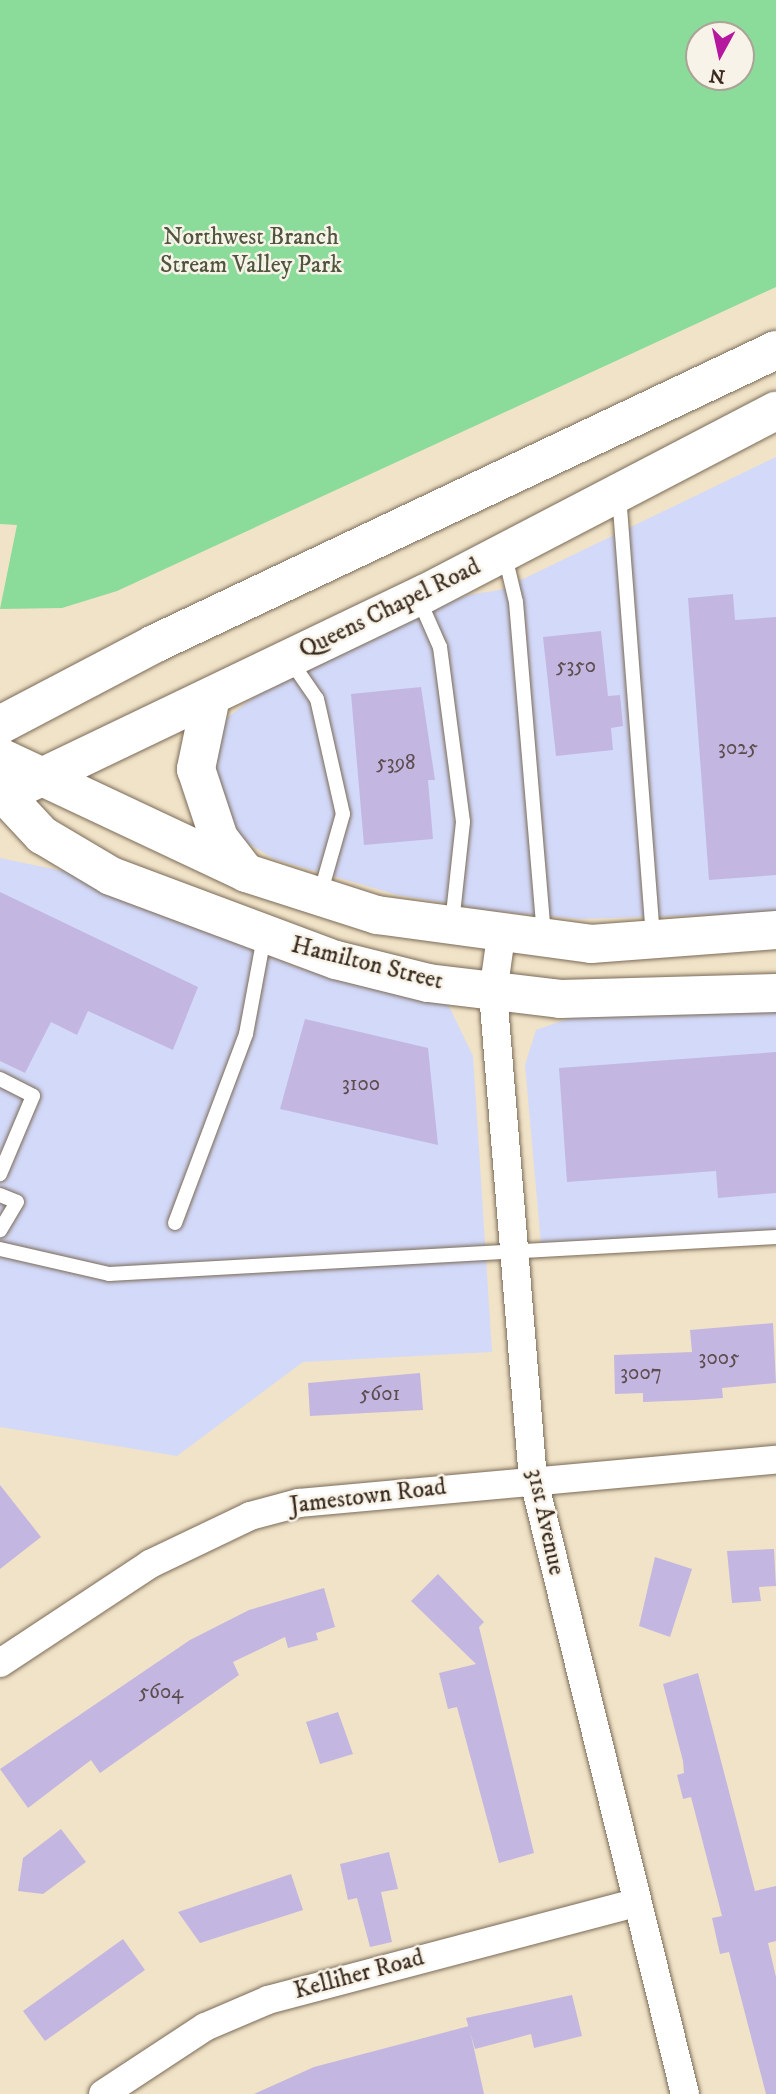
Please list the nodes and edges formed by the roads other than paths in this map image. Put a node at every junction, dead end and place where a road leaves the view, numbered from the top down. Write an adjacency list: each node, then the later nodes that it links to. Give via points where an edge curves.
1 (776, 350): 8 (main road, via 501,486 154,644)
2 (776, 411): 3 (main road, Queens Chapel Road)
3 (619, 490): 4 (main road, Queens Chapel Road); 19 (lane)
4 (504, 552): 5 (main road, Queens Chapel Road); 18 (lane, via 516,602)
5 (418, 597): 6 (main road, Queens Chapel Road); 14 (lane, via 440,647 463,822)
6 (289, 659): 7 (main road, Queens Chapel Road); 13 (lane, via 317,699 343,814)
7 (211, 697): 10 (main road, Queens Chapel Road); 12 (main road, via 196,769 219,838)
8 (0, 724)
9 (0, 757): 10 (main road, Hamilton Street)
10 (37, 778): 11 (main road, Queens Chapel Road); 12 (main road, Hamilton Street)
11 (1, 794): 17 (main road, Hamilton Street, via 42,835 111,876)
12 (246, 873): 13 (main road, Hamilton Street)
13 (320, 896): 14 (main road, Hamilton Street)
14 (452, 929): 16 (main road, Hamilton Street)
15 (776, 930): 19 (main road, Hamilton Street)
16 (500, 936): 18 (main road, Hamilton Street); 20 (street, 31st Avenue)
17 (264, 937): 20 (main road, Hamilton Street, via 415,980); 25 (lane, via 246,1034)
18 (545, 940): 19 (main road, Hamilton Street)
19 (653, 940)
20 (493, 993): 21 (main road, Hamilton Street, via 651,999); 29 (street, 31st Avenue)
21 (776, 993)
22 (0, 1079): 23 (lane, via 33,1096)
23 (0, 1174)
24 (0, 1195): 26 (lane, via 17,1202)
25 (175, 1223)
26 (0, 1230)
27 (776, 1237): 29 (lane)
28 (0, 1249): 29 (lane, via 108,1274)
29 (515, 1254): 31 (street, 31st Avenue)
30 (776, 1460): 31 (street, Jamestown Road)
31 (533, 1477): 32 (street, Jamestown Road, via 299,1503 250,1516 150,1564); 33 (street, 31st Avenue)
32 (0, 1663)
33 (636, 1903): 34 (street, Kelliher Road, via 268,2000 205,2027); 35 (street, 31st Avenue)
34 (103, 2094)
35 (685, 2094)

